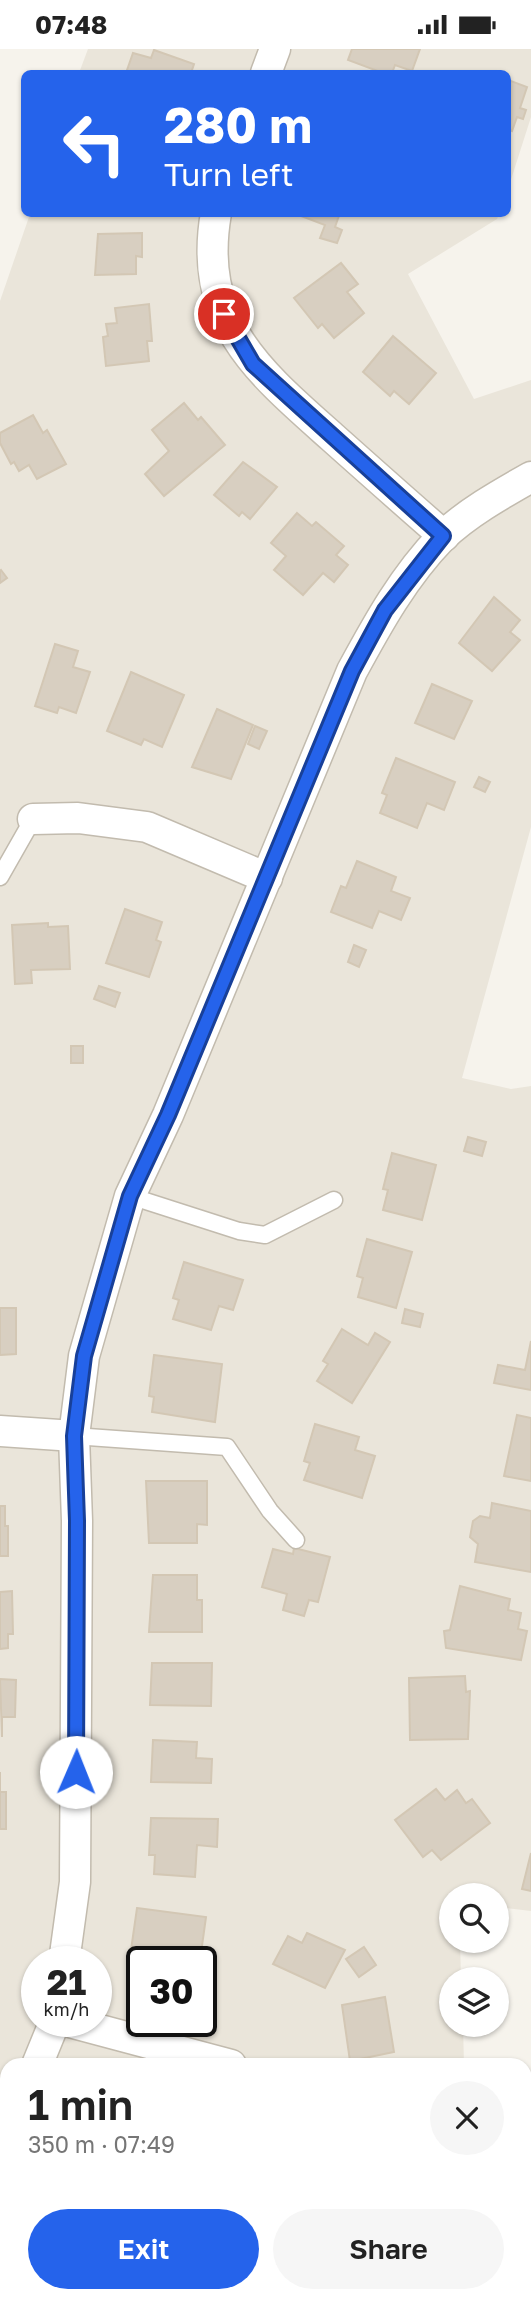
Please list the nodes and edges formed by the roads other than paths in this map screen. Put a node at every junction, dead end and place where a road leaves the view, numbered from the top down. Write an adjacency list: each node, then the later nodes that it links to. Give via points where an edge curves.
1 (275, 49): 2 (street)
2 (267, 70)
3 (216, 217): 5 (street, via 217,291 224,314 253,364)
4 (531, 477): 5 (street)
5 (443, 536): 8 (street, via 385,610 352,671)
6 (33, 819): 7 (lane); 8 (street, via 78,818 147,827)
7 (0, 877)
8 (267, 878): 9 (street)
9 (130, 1196): 10 (lane, via 265,1235); 12 (street, via 84,1356)
10 (334, 1200)
11 (0, 1431): 12 (street)
12 (74, 1436): 13 (lane, via 227,1447 270,1511); 14 (street, via 75,1882)
13 (296, 1540)
14 (66, 1946)
15 (112, 2033): 18 (street)
16 (48, 2037): 17 (street)
17 (40, 2058)
18 (205, 2058)

